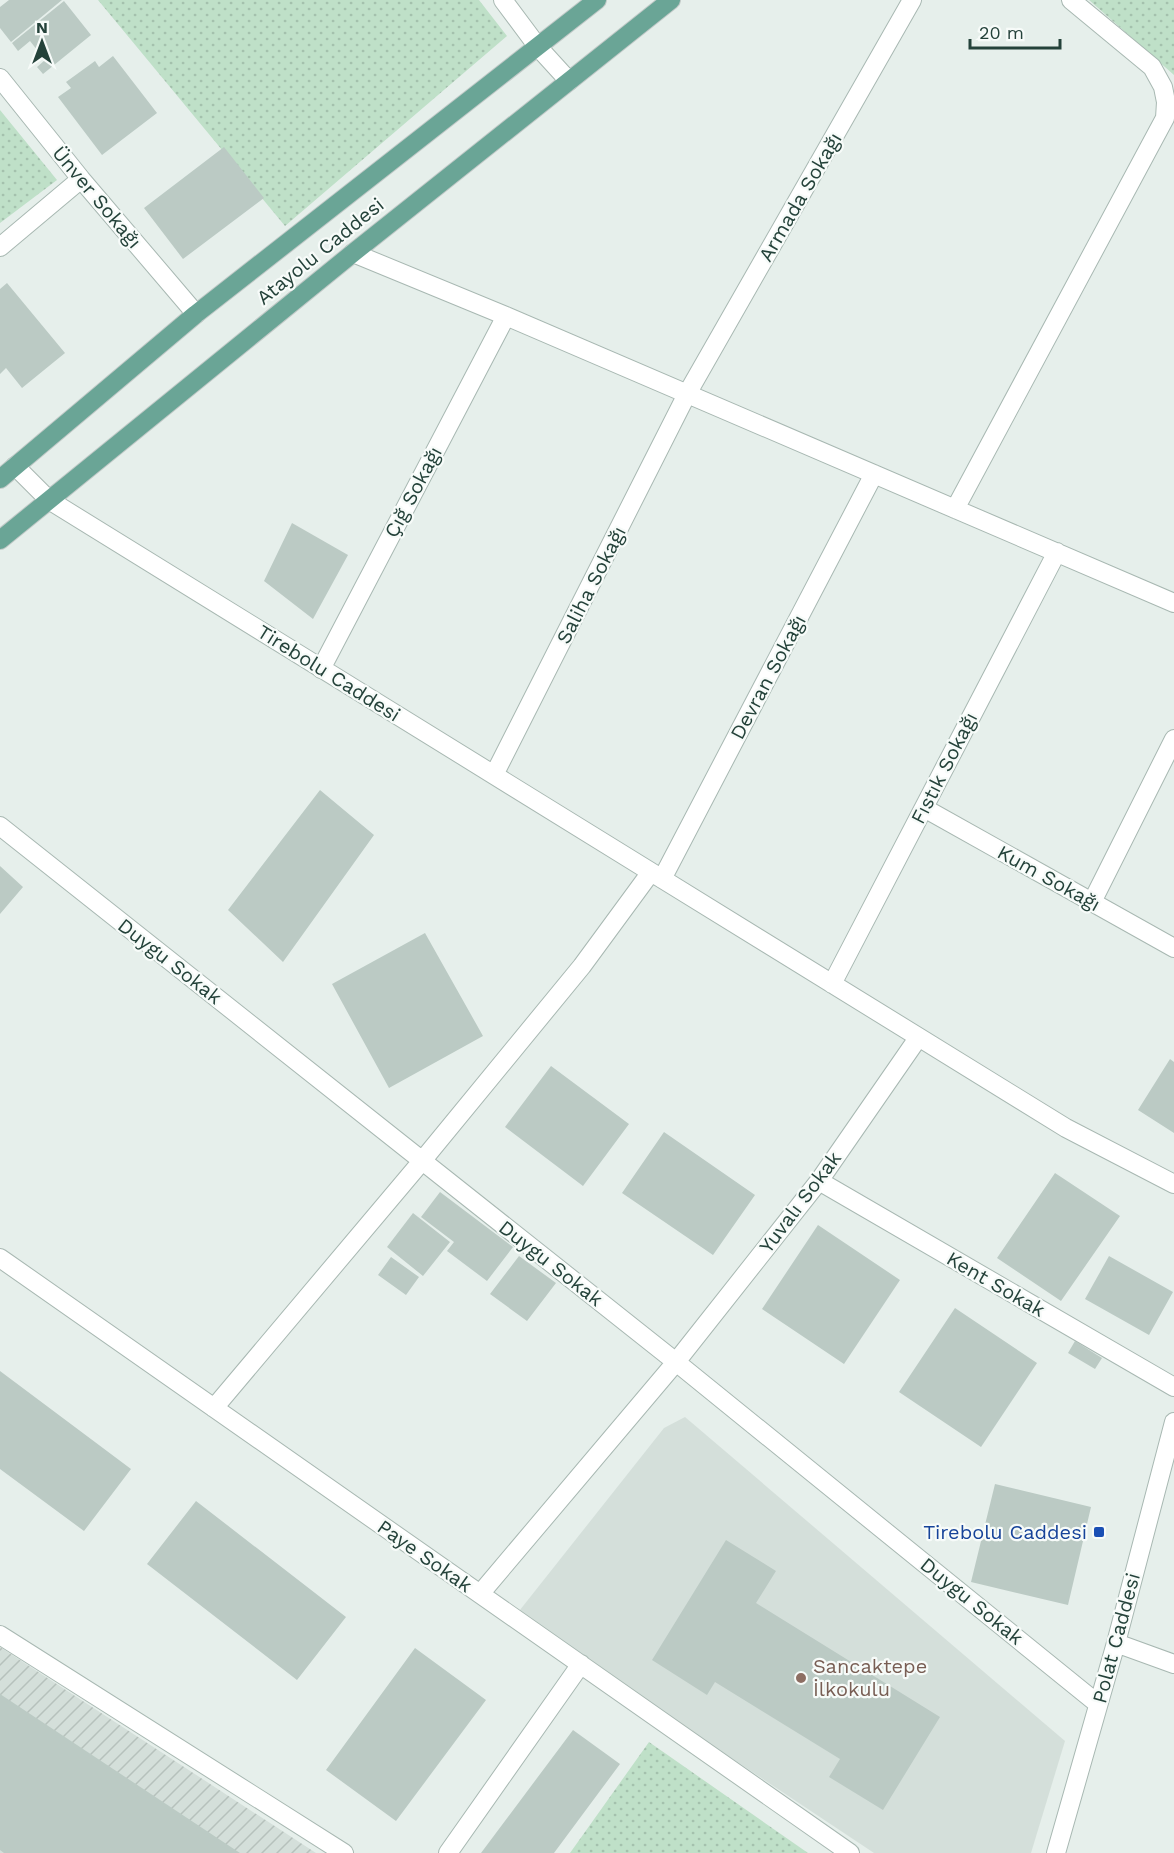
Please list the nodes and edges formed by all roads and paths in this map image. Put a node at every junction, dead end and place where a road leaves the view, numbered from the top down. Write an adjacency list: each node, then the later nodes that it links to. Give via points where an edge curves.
1 (503, 0): 6 (street)
2 (597, 0): 6 (main road, Atayolu Caddesi)
3 (671, 0): 8 (main road, Atayolu Caddesi)
4 (912, 0): 14 (street, Armada Sokağı)
5 (1071, 0): 19 (street, via 1152,67 1163,87 1166,118)
6 (538, 47): 8 (street); 12 (main road, Atayolu Caddesi)
7 (0, 78): 9 (street, Ünver Sokağı)
8 (569, 81): 11 (main road, Atayolu Caddesi)
9 (81, 179): 10 (street); 12 (street, Ünver Sokağı)
10 (0, 247)
11 (353, 254): 13 (street); 18 (main road, Atayolu Caddesi)
12 (196, 314): 15 (main road, Atayolu Caddesi)
13 (506, 316): 14 (street); 23 (street, Çığ Sokağı)
14 (687, 394): 16 (street); 25 (street, Saliha Sokağı)
15 (15, 466): 17 (main road, Atayolu Caddesi); 18 (street, Tirebolu Caddesi)
16 (874, 474): 19 (street); 28 (street, Devran Sokağı)
17 (0, 478)
18 (49, 500): 20 (main road, Atayolu Caddesi); 23 (street, Tirebolu Caddesi)
19 (955, 509): 21 (street)
20 (0, 540)
21 (1057, 552): 22 (street); 26 (street, Fıstık Sokağı)
22 (1174, 603)
23 (321, 669): 25 (street, Tirebolu Caddesi)
24 (1174, 739): 29 (street)
25 (494, 776): 28 (street, Tirebolu Caddesi)
26 (924, 808): 29 (street, Kum Sokağı); 31 (street, Fıstık Sokağı)
27 (0, 826): 33 (street, Duygu Sokak)
28 (656, 875): 31 (street, Tirebolu Caddesi); 33 (street, Devran Sokağı)
29 (1092, 902): 30 (street, Kum Sokağı)
30 (1174, 948)
31 (832, 984): 32 (street, Tirebolu Caddesi)
32 (918, 1038): 34 (street, Yuvalı Sokak); 35 (street, Tirebolu Caddesi, via 1066,1128)
33 (422, 1161): 37 (street, Duygu Sokak); 39 (street, Devran Sokağı)
34 (819, 1181): 37 (street, Yuvalı Sokak); 38 (street, Kent Sokak)
35 (1174, 1184)
36 (0, 1258): 39 (street, Paye Sokak)
37 (676, 1362): 42 (street, Yuvalı Sokak); 47 (street, Duygu Sokak)
38 (1174, 1387)
39 (214, 1408): 42 (street, Paye Sokak)
40 (1174, 1422): 41 (street, Polat Caddesi)
41 (1169, 1460): 44 (street, Polat Caddesi)
42 (480, 1594): 45 (street, Paye Sokak)
43 (0, 1635): 48 (street)
44 (1116, 1642): 46 (street); 47 (street, Polat Caddesi)
45 (581, 1664): 49 (street); 50 (street, Paye Sokak)
46 (1174, 1665)
47 (1098, 1704): 51 (street, Polat Caddesi)
48 (344, 1853)
49 (448, 1853)
50 (850, 1853)
51 (1056, 1853)

